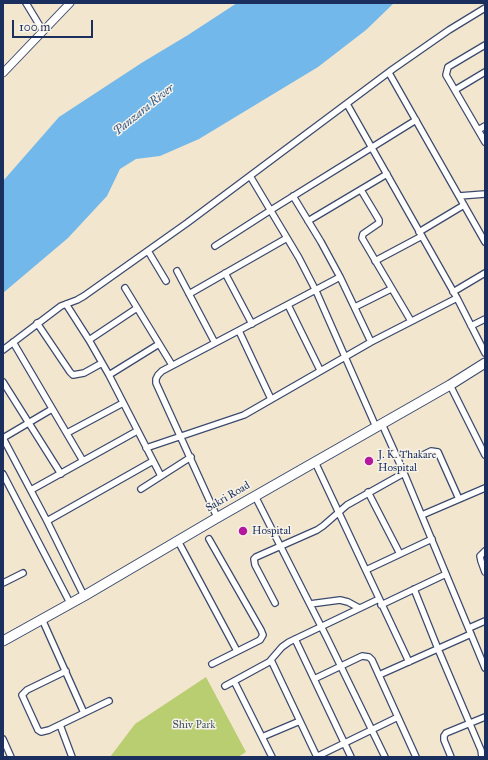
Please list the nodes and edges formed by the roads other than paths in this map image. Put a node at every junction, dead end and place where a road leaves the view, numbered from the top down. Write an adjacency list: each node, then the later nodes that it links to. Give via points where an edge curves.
1 (26, 3): 4 (street)
2 (70, 3): 4 (street)
3 (485, 8): 8 (street)
4 (43, 31): 7 (street)
5 (485, 45): 9 (street, via 448,67 446,74)
6 (485, 72): 9 (street)
7 (3, 73)
8 (389, 73): 10 (street); 11 (street)
9 (455, 90): 13 (street)
10 (347, 104): 15 (street); 17 (street)
11 (416, 120): 15 (street); 21 (street)
12 (485, 126): 13 (street)
13 (478, 130): 14 (street)
14 (485, 142)
15 (372, 148): 16 (street); 20 (street)
16 (386, 174): 18 (street); 25 (street)
17 (250, 176): 23 (street); 29 (street)
18 (361, 190): 24 (street); 30 (street, via 379,220 378,224 362,235)
19 (485, 194): 21 (street)
20 (293, 196): 23 (street); 24 (street)
21 (459, 196): 22 (street)
22 (464, 205): 25 (street); 27 (street)
23 (271, 210): 26 (street); 28 (street)
24 (308, 221): 34 (street)
25 (421, 234): 30 (street); 39 (street)
26 (287, 238): 32 (street); 38 (street)
27 (485, 242)
28 (215, 246)
29 (148, 251): 35 (street); 42 (street, via 84,296)
30 (374, 261): 37 (street)
31 (177, 271): 40 (street)
32 (225, 273): 40 (street); 49 (street)
33 (485, 273): 39 (street)
34 (340, 277): 38 (street); 44 (street)
35 (166, 281)
36 (125, 288): 45 (street)
37 (391, 289): 44 (street); 47 (street)
38 (316, 291): 43 (street); 59 (street)
39 (453, 292): 41 (street)
40 (189, 294): 55 (street)
41 (457, 298): 47 (street); 50 (street)
42 (66, 304): 48 (street); 52 (street)
43 (288, 306): 49 (street); 64 (street)
44 (355, 307): 54 (street)
45 (137, 308): 52 (street); 56 (street)
46 (485, 318): 50 (street)
47 (411, 321): 54 (street)
48 (37, 323): 53 (street); 60 (street, via 73,375 84,373)
49 (252, 324): 51 (street)
50 (471, 326): 58 (street)
51 (239, 331): 55 (street); 69 (street)
52 (89, 340): 60 (street)
53 (13, 342): 57 (street); 71 (street)
54 (371, 342): 59 (street)
55 (215, 343): 62 (street)
56 (159, 344): 62 (street); 65 (street)
57 (3, 350)
58 (485, 353)
59 (346, 356): 64 (street); 73 (street)
60 (102, 363): 65 (street)
61 (485, 363): 66 (main road, Sakri Road)
62 (172, 365): 76 (street, via 162,371 156,378 156,383)
63 (485, 368): 66 (main road, Sakri Road)
64 (320, 370): 69 (street)
65 (109, 375): 70 (street)
66 (466, 376): 68 (main road, Sakri Road)
67 (3, 382): 72 (street)
68 (450, 385): 73 (main road, Sakri Road); 78 (street)
69 (271, 399): 76 (street, via 237,418)
70 (123, 403): 74 (street); 75 (street)
71 (52, 409): 72 (street); 75 (street)
72 (30, 422): 77 (street); 88 (street)
73 (379, 426): 85 (main road, Sakri Road); 86 (street)
74 (137, 431): 79 (street); 83 (street)
75 (67, 433): 83 (street)
76 (181, 436): 79 (street); 82 (street)
77 (3, 438): 92 (street)
78 (483, 446): 81 (street)
79 (146, 448): 84 (street)
80 (423, 455): 95 (street, via 438,452)
81 (485, 455)
82 (191, 457): 89 (street); 98 (street)
83 (83, 461): 88 (street)
84 (153, 461): 89 (street); 99 (street)
85 (315, 462): 94 (main road, Sakri Road); 96 (street)
86 (404, 473): 93 (street); 97 (street)
87 (3, 474): 114 (street)
88 (61, 474): 92 (street)
89 (160, 476): 91 (street)
90 (485, 488): 95 (street)
91 (141, 489)
92 (31, 490): 99 (street)
93 (368, 492): 96 (street); 105 (street)
94 (255, 496): 98 (main road, Sakri Road); 103 (street)
95 (459, 499): 97 (street)
96 (339, 510): 103 (street, via 323,526); 106 (street)
97 (422, 515): 101 (street)
98 (217, 517): 102 (main road, Sakri Road)
99 (47, 521): 112 (street)
100 (209, 539): 126 (street, via 261,630 260,640)
101 (432, 539): 105 (street); 109 (street)
102 (178, 541): 112 (main road, Sakri Road); 126 (street)
103 (280, 546): 115 (street, via 254,559); 116 (street)
104 (485, 552): 107 (street, via 480,556)
105 (400, 554): 106 (street)
106 (366, 570): 113 (street)
107 (485, 572)
108 (23, 573): 110 (street)
109 (446, 574): 111 (street); 122 (street)
110 (3, 583)
111 (414, 589): 117 (street); 125 (street)
112 (84, 596): 114 (main road, Sakri Road)
113 (379, 599): 117 (street); 118 (street)
114 (70, 603): 119 (main road, Sakri Road)
115 (275, 603)
116 (310, 604): 118 (street, via 340,600); 121 (street)
117 (381, 605): 129 (street)
118 (359, 608): 121 (street)
119 (42, 619): 124 (main road, Sakri Road); 133 (street)
120 (485, 622): 122 (street)
121 (321, 626): 123 (street); 131 (street)
122 (470, 631): 125 (street); 128 (street)
123 (295, 639): 127 (street, via 282,647); 135 (street)
124 (3, 641)
125 (438, 649): 129 (street); 143 (street)
126 (237, 651): 130 (street)
127 (271, 660): 136 (street); 142 (street)
128 (484, 661): 132 (street)
129 (409, 662): 134 (street)
130 (212, 664)
131 (341, 667): 134 (street, via 366,656 372,660); 135 (street); 145 (street)
132 (485, 668)
133 (66, 671): 139 (street); 144 (street, via 22,695 38,730 44,732)
134 (379, 675): 140 (street)
135 (314, 679): 148 (street)
136 (234, 681): 137 (street); 146 (street)
137 (225, 686)
138 (109, 701): 139 (street)
139 (84, 713): 144 (street)
140 (398, 717): 145 (street); 155 (street)
141 (485, 717): 143 (street)
142 (300, 721): 146 (street); 152 (street)
143 (470, 723): 156 (street, via 444,736); 157 (street, via 482,750)
144 (60, 725): 150 (street)
145 (372, 730): 148 (street); 154 (street)
146 (262, 737): 151 (street)
147 (3, 739): 149 (street)
148 (345, 744): 152 (street); 153 (street)
149 (12, 757)
150 (72, 757)
151 (272, 757)
152 (316, 757)
153 (351, 757)
154 (385, 757)
155 (416, 757)
156 (451, 757)
157 (482, 757)

